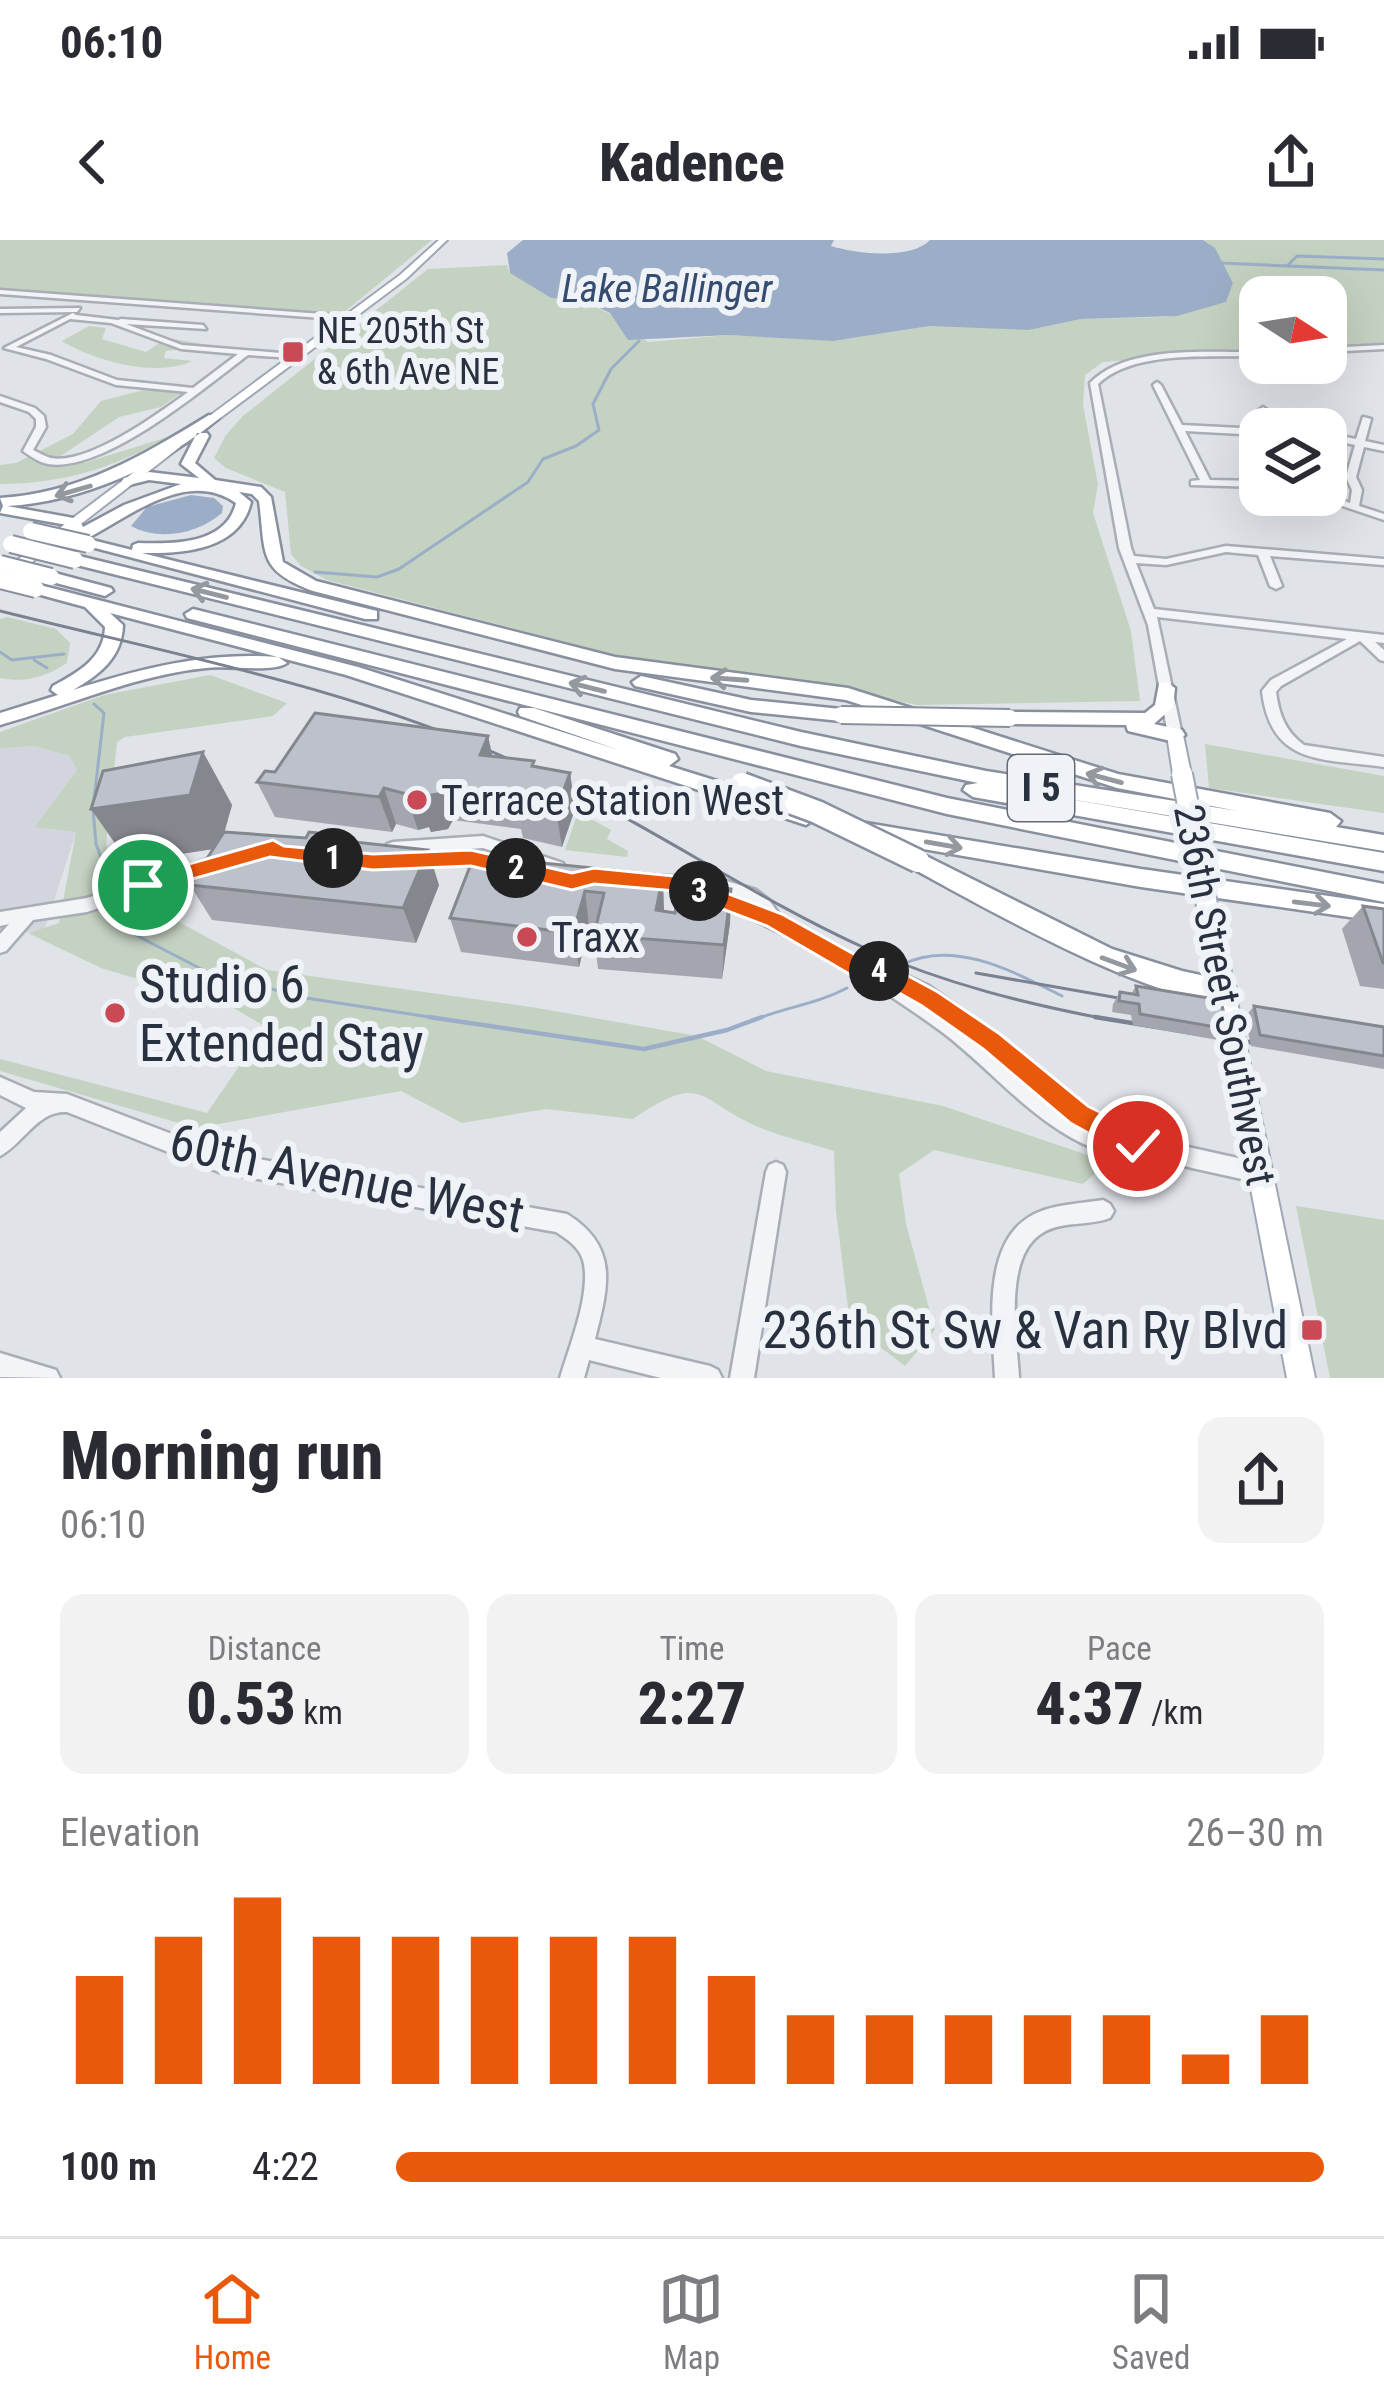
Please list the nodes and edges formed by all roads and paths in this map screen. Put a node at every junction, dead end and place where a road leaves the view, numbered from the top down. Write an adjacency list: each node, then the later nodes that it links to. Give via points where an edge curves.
1 (443, 240): 5 (main road)
2 (0, 292): 5 (street)
3 (0, 311): 4 (street, via 80,310)
4 (69, 317): 6 (street); 10 (street)
5 (349, 318): 13 (main road); 13 (main road)
6 (112, 321): 7 (street); 11 (street, via 162,343)
7 (202, 327)
8 (1384, 347): 9 (street)
9 (1347, 349)
10 (4, 351): 15 (street, via 116,382)
11 (245, 352): 13 (street); 15 (street)
12 (1239, 355): 38 (street, 236th Street Southwest, via 1141,360 1095,380)
13 (294, 360): 17 (main road); 21 (main road)
14 (1157, 385): 19 (street)
15 (191, 390): 16 (street, via 103,451 70,461 28,451 40,418)
16 (3, 402)
17 (213, 418): 26 (main road); 30 (highway, one-way to 30, via 107,481)
18 (1366, 419): 23 (street)
19 (1179, 428): 20 (street); 28 (street, via 1201,484)
20 (1239, 431)
21 (202, 436): 25 (main road); 27 (highway, via 190,469)
22 (1347, 440): 23 (street)
23 (1360, 443): 24 (street); 31 (street)
24 (1384, 448)
25 (149, 476): 26 (highway); 27 (highway); 34 (main road)
26 (129, 481): 34 (main road)
27 (227, 484): 43 (highway, via 264,497 268,552)
28 (1239, 484)
29 (1347, 505): 31 (street)
30 (0, 506): 34 (highway)
31 (1354, 507): 32 (street)
32 (1384, 517)
33 (0, 523): 34 (highway, bridge)
34 (80, 534): 37 (main road); 37 (highway, via 162,549 200,543 232,527 244,502 218,489 161,494); 41 (main road); 50 (highway)
35 (6, 543): 37 (highway, I 5, bridge)
36 (1262, 551): 38 (street); 40 (street); 44 (street)
37 (68, 553): 45 (main road); 56 (highway, I 5, one-way to 37)
38 (1129, 559): 47 (street, 236th Street Southwest)
39 (0, 564): 42 (highway, I 5, bridge)
40 (1383, 564)
41 (0, 580): 42 (highway, bridge)
42 (44, 583): 46 (highway); 52 (highway, I 5)
43 (308, 584): 50 (highway); 62 (highway, one-way to 43, via 1128,784 848,694 615,664)
44 (1276, 586)
45 (0, 593)
46 (64, 596): 54 (highway, via 111,620 113,645 77,680); 55 (highway)
47 (1149, 612): 48 (street); 53 (street, 236th Street Southwest)
48 (1361, 636): 49 (street); 51 (street); 60 (street, via 1269,691 1276,724 1300,749)
49 (1384, 639)
50 (473, 641): 58 (highway, bridge, via 700,696 841,715)
51 (1384, 657)
52 (367, 658): 61 (highway, I 5); 75 (highway, one-way to 75, bridge, via 742,784 839,822 1104,959)
53 (1166, 688): 58 (highway, via 1155,716); 59 (street, 236th Street Southwest)
54 (0, 708)
55 (472, 711): 57 (highway, via 316,670 224,658 159,667); 71 (highway, one-way to 71, via 830,824)
56 (701, 716): 63 (highway, I 5, via 986,778); 66 (highway, via 846,762 1058,808)
57 (0, 719)
58 (1105, 720): 59 (highway)
59 (1175, 736): 75 (main road, 236th Street Southwest, bridge)
60 (1384, 762)
61 (977, 812): 67 (highway); 70 (highway, I 5)
62 (1384, 830)
63 (1384, 843)
64 (370, 855): 68 (street, via 471,858)
65 (232, 858): 72 (street)
66 (1384, 862)
67 (1384, 873)
68 (572, 876)
69 (634, 880): 80 (street, via 676,883 774,920 860,968 965,1039 1068,1125 1113,1147)
70 (1384, 893)
71 (1384, 913)
72 (27, 916): 73 (street); 74 (street)
73 (0, 919)
74 (0, 946)
75 (1224, 990): 80 (main road, 236th Street Southwest)
76 (0, 1086): 77 (street, 60th Avenue West)
77 (52, 1103): 78 (street); 82 (street, 60th Avenue West, via 219,1162 559,1222 593,1248 597,1266)
78 (0, 1146)
79 (776, 1172): 87 (street)
80 (1260, 1173): 89 (main road, 236th Street Southwest)
81 (1103, 1210): 88 (street, via 1038,1223 1016,1242 1006,1281)
82 (581, 1347): 85 (street); 86 (street)
83 (0, 1366): 84 (street)
84 (47, 1378)
85 (572, 1378)
86 (710, 1378)
87 (742, 1378)
88 (1006, 1378)
89 (1301, 1378)

